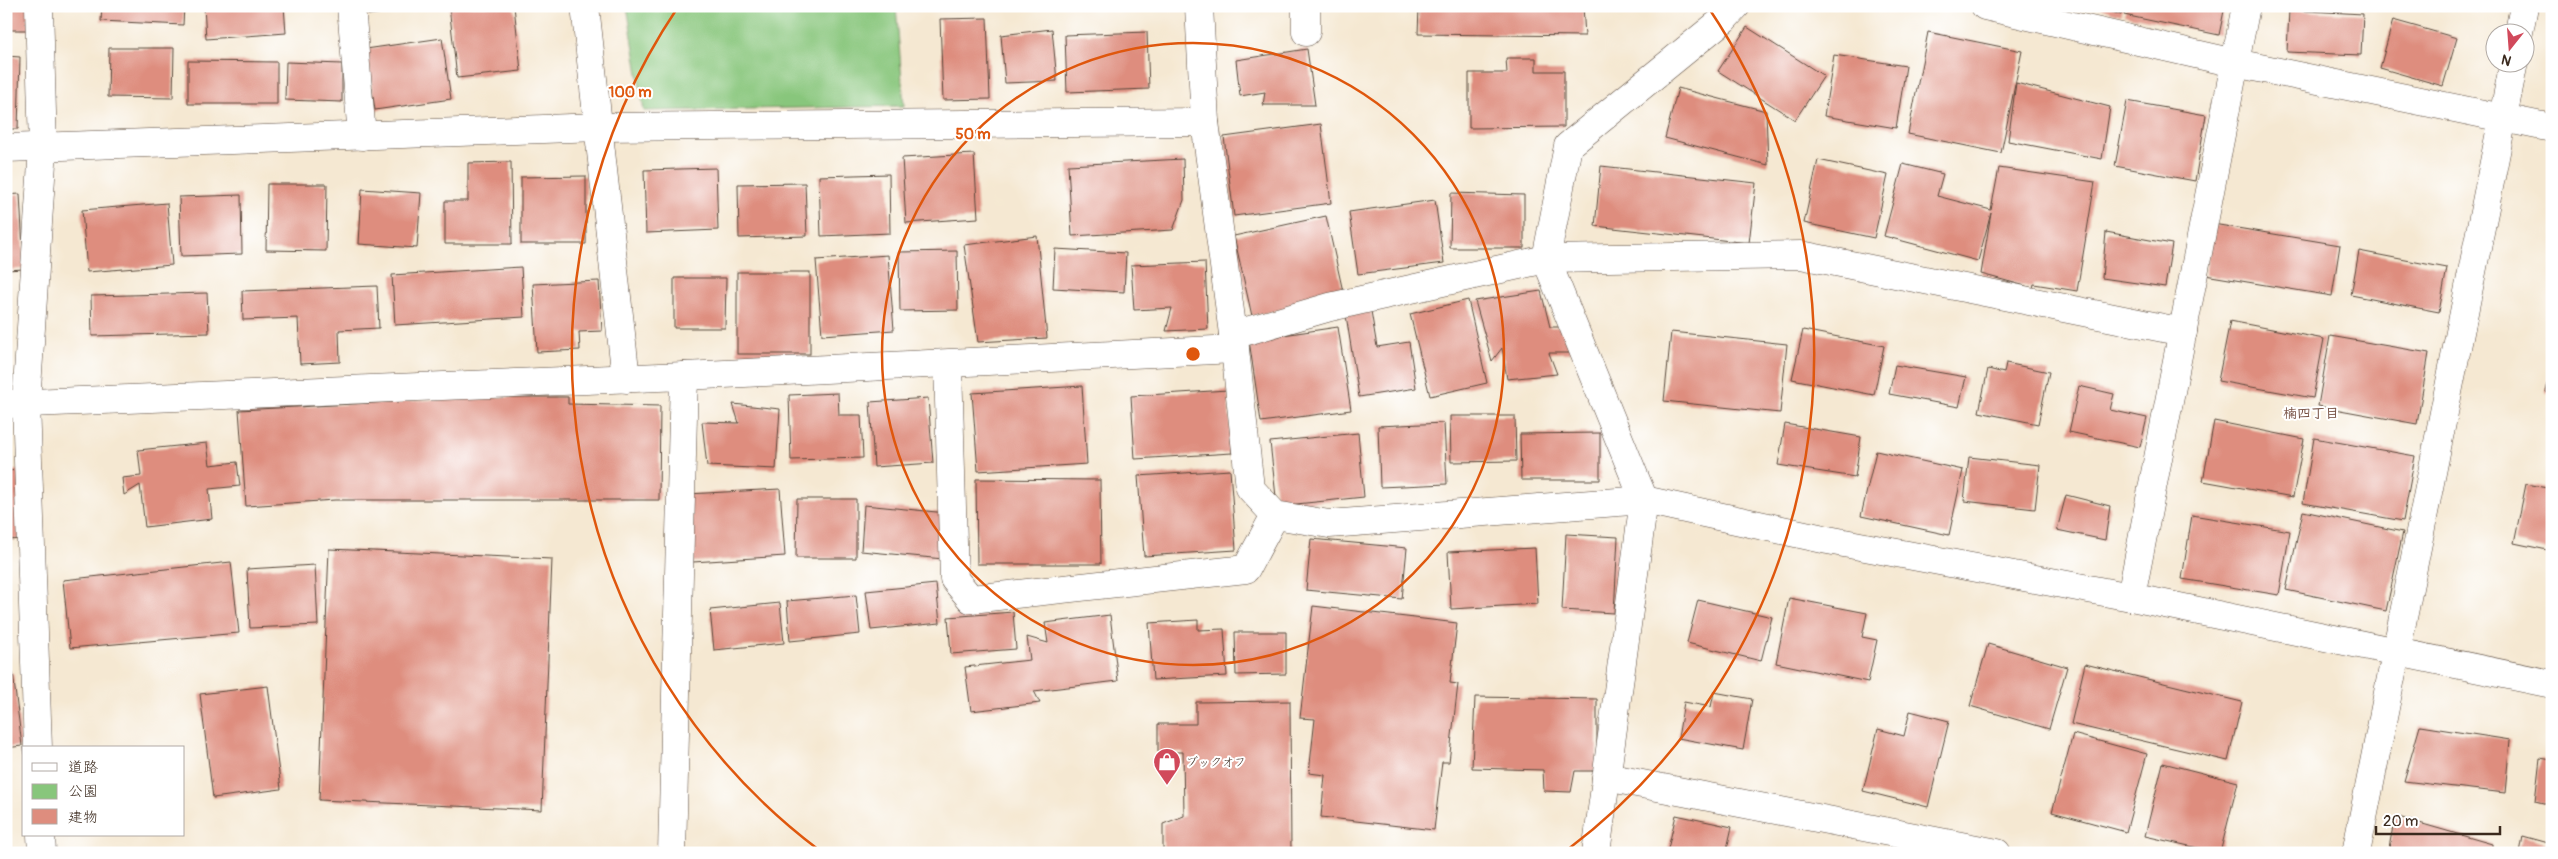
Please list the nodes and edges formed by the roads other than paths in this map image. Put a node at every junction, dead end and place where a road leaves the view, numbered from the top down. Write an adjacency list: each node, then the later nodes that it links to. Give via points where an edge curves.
1 (39, 6): 18 (street)
2 (351, 6): 16 (street)
3 (586, 6): 14 (street)
4 (1198, 6): 13 (street)
5 (1736, 6): 19 (street, via 1568,146)
6 (1985, 6): 10 (street)
7 (2246, 6): 10 (street)
8 (2524, 6): 9 (street)
9 (2521, 22)
10 (2235, 63): 12 (street); 20 (street)
11 (2512, 72): 12 (street)
12 (2504, 118): 15 (street); 29 (street)
13 (1205, 122): 14 (street); 21 (street)
14 (599, 127): 16 (street); 24 (street)
15 (2552, 128)
16 (362, 136): 18 (street)
17 (6, 148): 18 (street)
18 (43, 148): 25 (street)
19 (1546, 259): 20 (street, via 1801,255); 21 (street, via 1330,308); 26 (street)
20 (2183, 332): 28 (street)
21 (1234, 342): 22 (street); 27 (street, via 1250,488)
22 (948, 364): 23 (street); 27 (street, via 954,579 971,599 1246,569)
23 (684, 376): 24 (street); 35 (street)
24 (626, 379): 25 (street)
25 (16, 403): 31 (street)
26 (1644, 500): 27 (street, via 1329,524); 28 (street, via 1828,540); 32 (street)
27 (1275, 515)
28 (2131, 597): 29 (street)
29 (2396, 650): 30 (street); 38 (street)
30 (2552, 684)
31 (38, 746)
32 (1606, 777): 36 (street); 37 (street)
33 (41, 836): 34 (street)
34 (42, 853)
35 (672, 853)
36 (1596, 853)
37 (1997, 853)
38 (2356, 853)

